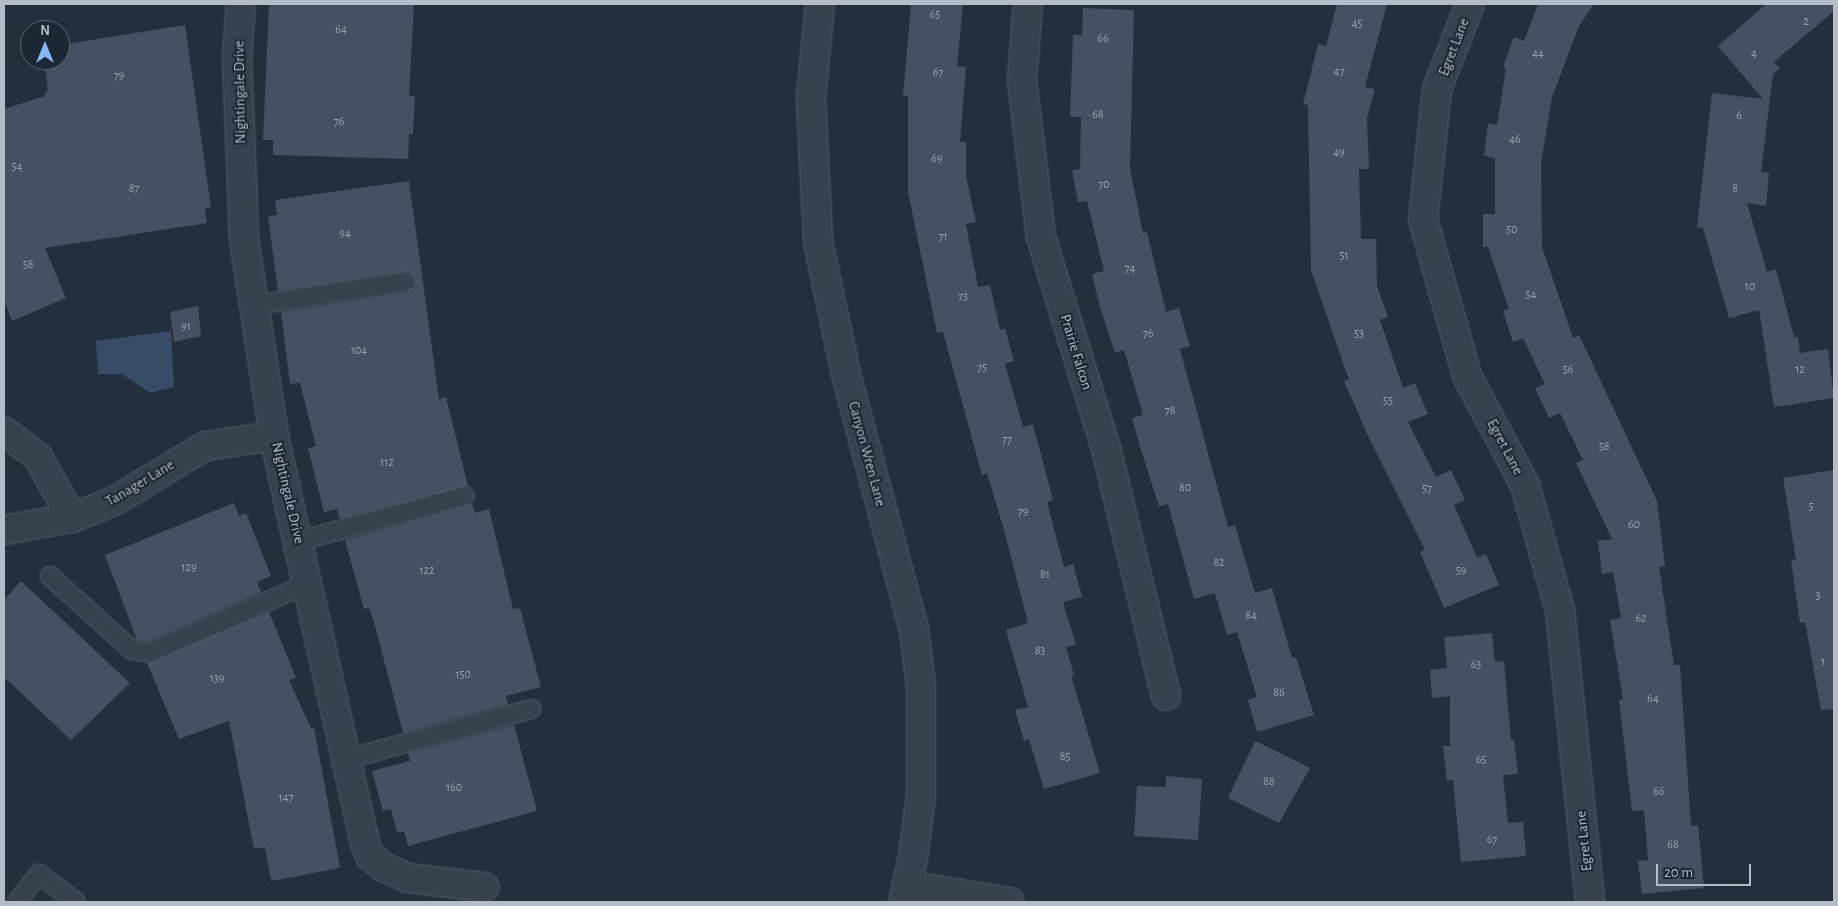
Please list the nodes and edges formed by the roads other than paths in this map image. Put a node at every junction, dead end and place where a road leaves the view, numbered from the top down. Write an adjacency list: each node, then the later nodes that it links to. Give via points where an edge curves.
1 (241, 4): 6 (street, Nightingale Drive, via 238,55 244,239)
2 (820, 4): 19 (street, Canyon Wren Lane, via 810,97 818,242 847,378 914,630 921,686 921,795)
3 (1028, 4): 15 (street, Prairie Falcon, via 1022,80 1041,237 1106,448)
4 (1470, 4): 23 (street, Egret Lane, via 1437,89 1423,219 1467,376 1526,485 1560,610)
5 (405, 282): 6 (lane)
6 (254, 305): 8 (street, Nightingale Drive)
7 (4, 432): 10 (street, via 38,457)
8 (274, 436): 10 (street, Tanager Lane, via 205,446 116,500); 12 (street, Nightingale Drive)
9 (465, 496): 12 (lane)
10 (72, 518): 11 (street, Tanager Lane)
11 (4, 530)
12 (299, 541): 14 (street, Nightingale Drive)
13 (50, 576): 14 (lane, via 132,650 149,652)
14 (309, 582): 17 (street, Nightingale Drive)
15 (1166, 696)
16 (531, 709): 17 (lane)
17 (347, 759): 18 (street, Nightingale Drive, via 370,856 383,867 408,878)
18 (484, 887)
19 (905, 893): 22 (street)
20 (17, 902): 21 (lane, via 39,874)
21 (76, 902)
22 (1010, 902)
23 (1590, 902)

